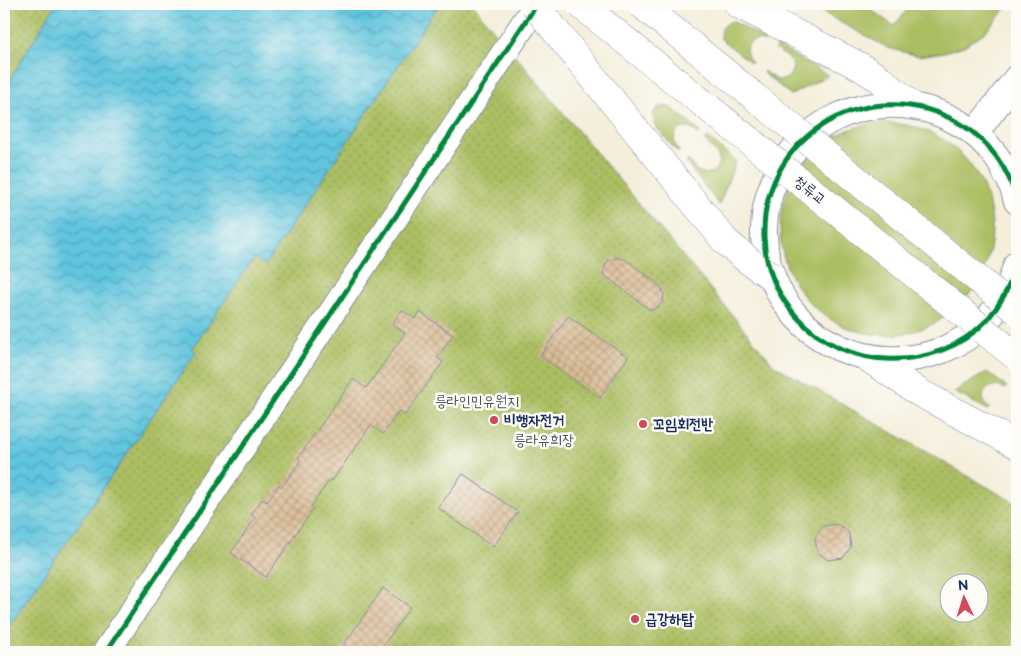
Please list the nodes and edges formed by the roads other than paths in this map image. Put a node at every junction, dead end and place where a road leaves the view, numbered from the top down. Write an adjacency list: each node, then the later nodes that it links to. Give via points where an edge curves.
1 (535, 4): 11 (main road, bridge, via 726,242); 16 (street)
2 (580, 4): 13 (main road, 청류교, bridge)
3 (641, 4): 12 (main road, bridge)
4 (738, 4): 6 (main road, via 860,67)
5 (1017, 78): 7 (street)
6 (911, 105): 7 (street, via 950,117); 11 (street, bridge, via 872,105 836,116 805,138 792,152 777,176 767,202 764,239)
7 (974, 133): 8 (street, via 990,148)
8 (1012, 179): 9 (street)
9 (1017, 201)
10 (1017, 264): 14 (street, bridge, via 1009,287 995,309 978,328 956,343 933,354 914,358)
11 (771, 276): 14 (street, via 783,300 809,330 843,350)
12 (1017, 310)
13 (1017, 357)
14 (868, 358): 15 (main road, via 920,393)
15 (1017, 445)
16 (106, 652)

